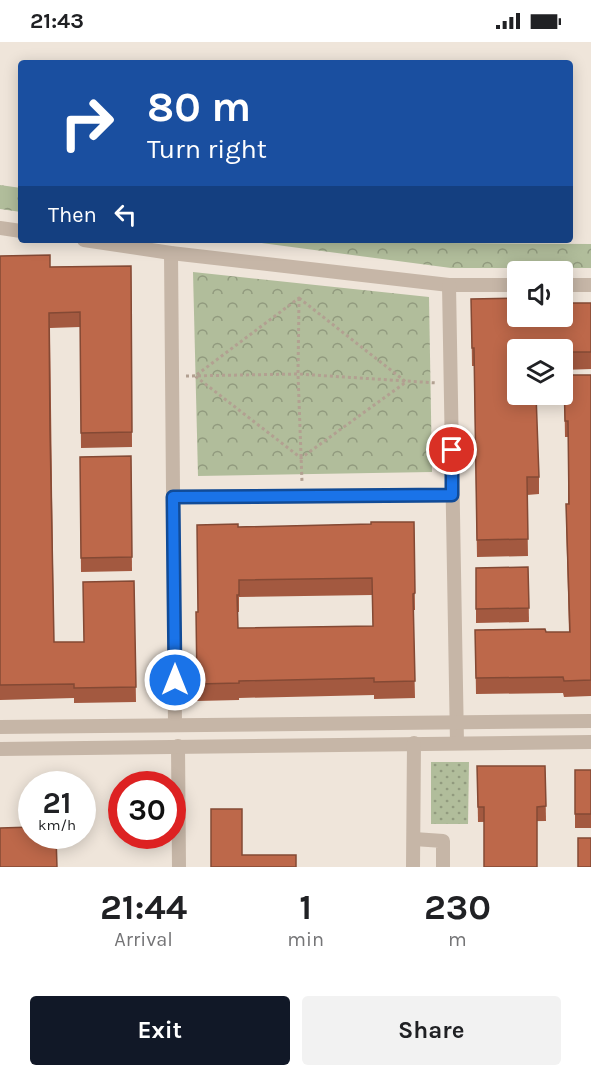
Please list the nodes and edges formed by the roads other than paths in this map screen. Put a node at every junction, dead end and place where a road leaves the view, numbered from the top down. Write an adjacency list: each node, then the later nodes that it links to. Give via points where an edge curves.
1 (0, 228): 2 (street)
2 (18, 231)
3 (104, 243): 4 (street)
4 (171, 253): 5 (street); 10 (street)
5 (449, 285): 6 (street); 9 (street)
6 (507, 285)
7 (573, 285): 8 (street)
8 (591, 285)
9 (452, 495): 10 (street); 12 (street)
10 (173, 497): 13 (street)
11 (591, 721): 12 (street)
12 (456, 722): 13 (street); 17 (street)
13 (175, 725): 14 (street)
14 (0, 727)
15 (591, 742): 17 (street)
16 (414, 743): 17 (street); 18 (street); 20 (street)
17 (457, 743)
18 (178, 746): 19 (street); 21 (street)
19 (0, 748)
20 (414, 839): 22 (street); 23 (street, via 443,841)
21 (179, 867)
22 (414, 867)
23 (443, 867)

